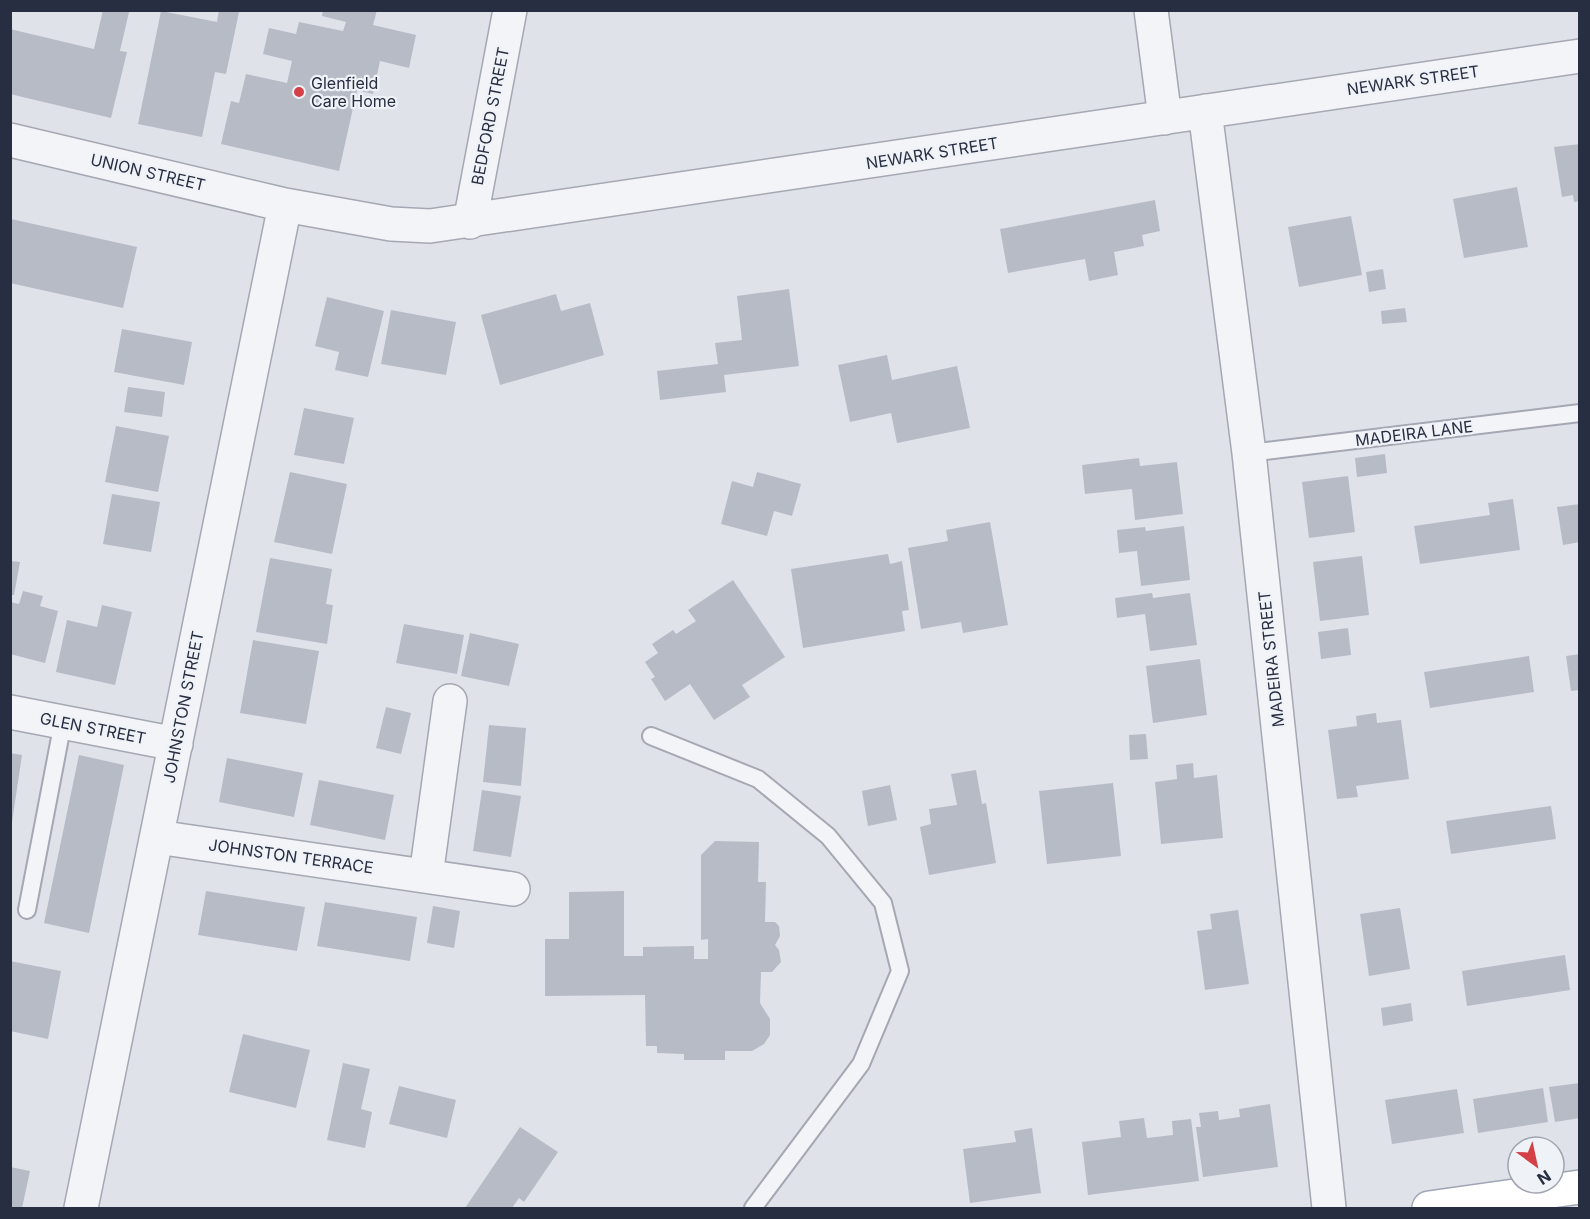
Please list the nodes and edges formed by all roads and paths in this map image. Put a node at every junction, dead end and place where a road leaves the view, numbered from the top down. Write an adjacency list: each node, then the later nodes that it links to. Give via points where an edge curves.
1 (510, 10): 8 (street, BEDFORD STREET)
2 (1151, 10): 5 (street)
3 (1580, 56): 4 (street, NEWARK STREET)
4 (1205, 111): 5 (street, NEWARK STREET); 10 (street, MADEIRA STREET)
5 (1166, 118): 8 (street, NEWARK STREET)
6 (10, 140): 7 (street, UNION STREET)
7 (285, 205): 8 (street, NEWARK STREET, via 391,224); 15 (street, JOHNSTON STREET)
8 (470, 222)
9 (1580, 413): 10 (lane, MADEIRA LANE)
10 (1249, 453): 23 (street, MADEIRA STREET)
11 (450, 701): 17 (street)
12 (10, 712): 13 (street, GLEN STREET)
13 (63, 722): 15 (street, GLEN STREET); 19 (lane)
14 (651, 736): 22 (lane, via 758,779 828,836 883,903 900,971 861,1064)
15 (176, 744): 16 (street, JOHNSTON STREET)
16 (157, 837): 17 (street, JOHNSTON TERRACE); 21 (street, JOHNSTON STREET)
17 (426, 876): 18 (street, JOHNSTON TERRACE)
18 (513, 889)
19 (27, 910)
20 (1580, 1187): 24 (main road)
21 (81, 1209)
22 (753, 1209)
23 (1329, 1209)
24 (1429, 1209)

